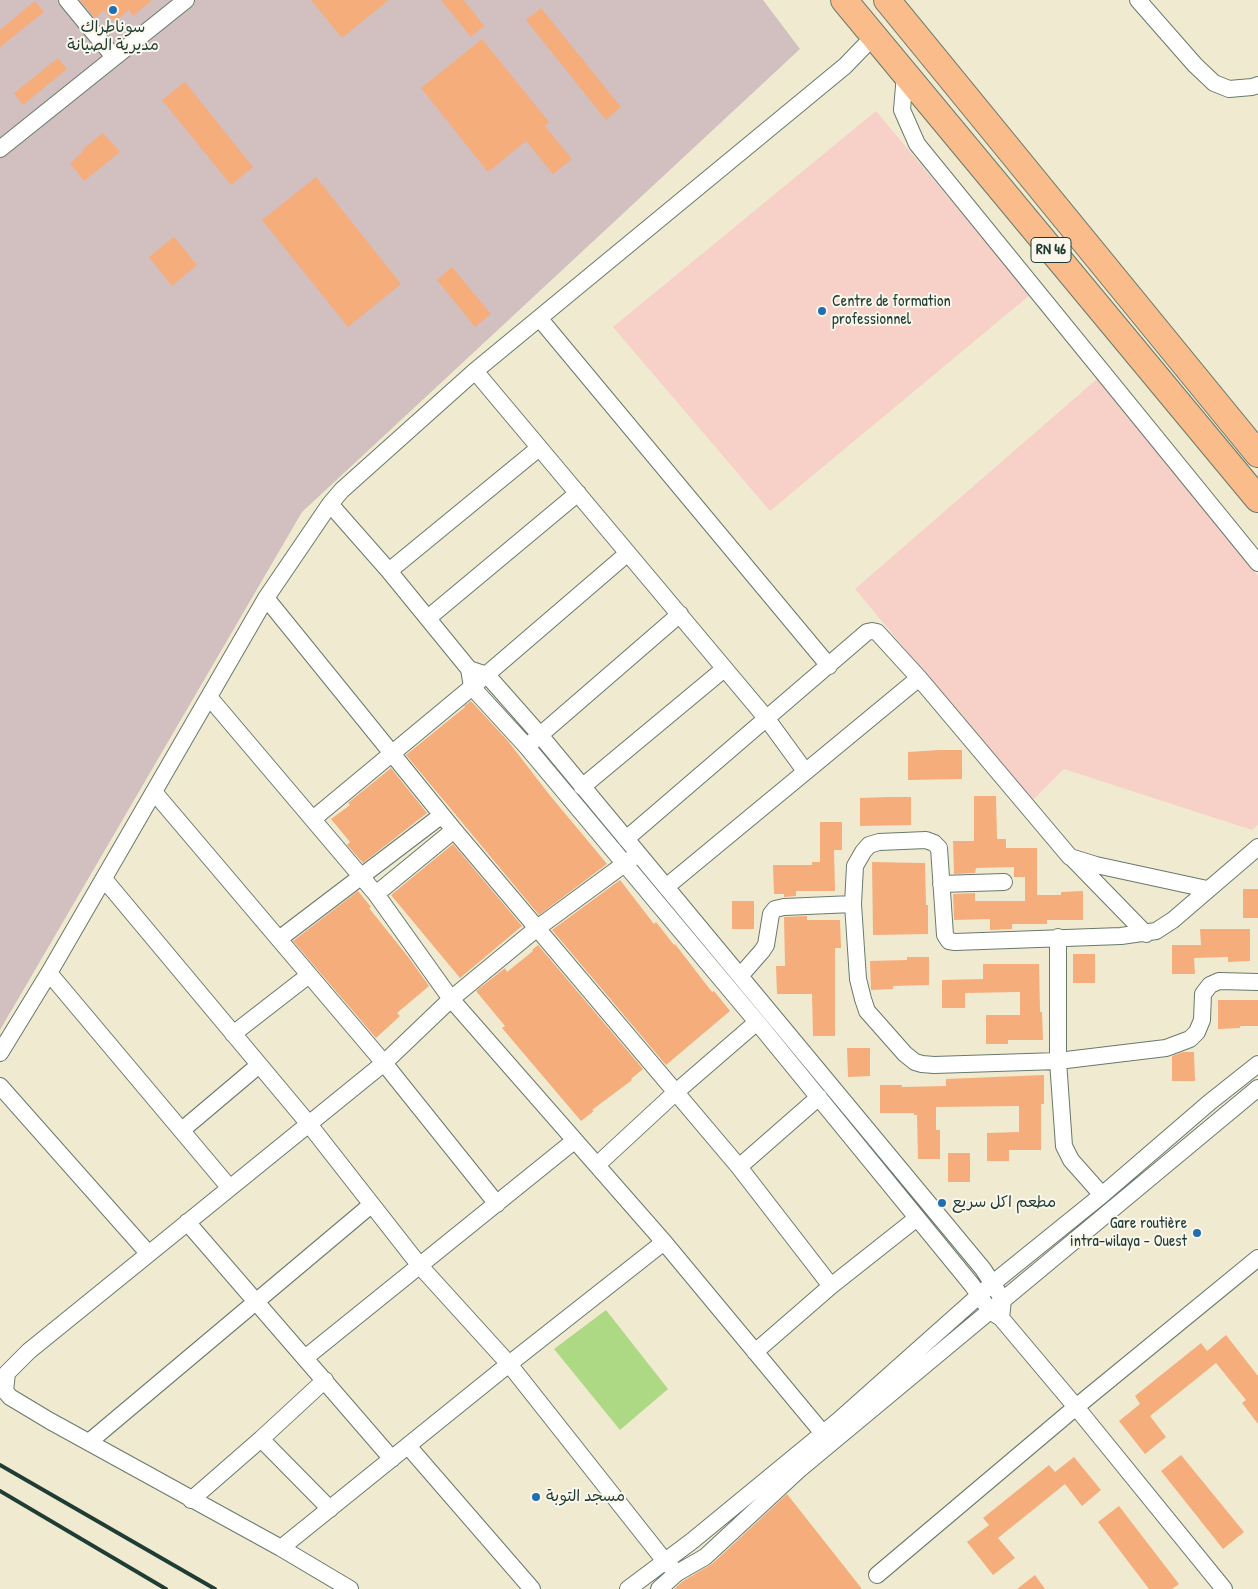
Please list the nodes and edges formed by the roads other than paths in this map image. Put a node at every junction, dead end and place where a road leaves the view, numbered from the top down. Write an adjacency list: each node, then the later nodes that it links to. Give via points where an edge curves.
1 (67, 0): 7 (street)
2 (186, 0): 7 (street)
3 (844, 0): 6 (main road, RN 46)
4 (887, 0): 14 (main road, RN 46)
5 (1138, 0): 9 (street, via 1214,83 1229,89)
6 (874, 36): 8 (main road, RN 46); 11 (street, via 845,66)
7 (114, 57): 10 (street)
8 (905, 74): 16 (main road, RN 46); 19 (street, via 902,110 917,144)
9 (1258, 85)
10 (0, 149)
11 (540, 319): 12 (street); 24 (street)
12 (475, 372): 13 (street); 17 (street)
13 (539, 448): 15 (street); 20 (street)
14 (1258, 454)
15 (578, 494): 18 (street); 23 (street)
16 (1258, 499)
17 (330, 504): 20 (street); 21 (street)
18 (628, 553): 22 (street); 27 (street)
19 (1258, 563)
20 (389, 571): 23 (street)
21 (266, 598): 30 (street); 34 (street)
22 (680, 614): 26 (street); 32 (street)
23 (428, 618): 25 (street)
24 (829, 666): 28 (street, via 872,631 877,632); 31 (street)
25 (469, 669): 27 (street); 29 (street)
26 (724, 669): 31 (street); 36 (street)
27 (487, 675): 29 (street); 32 (street)
28 (919, 678): 35 (street); 44 (street)
29 (472, 688): 33 (street); 34 (street)
30 (209, 697): 37 (street); 39 (street)
31 (768, 719): 35 (street); 41 (street)
32 (540, 735): 33 (street); 36 (street)
33 (527, 747): 45 (street)
34 (393, 754): 38 (street); 39 (street)
35 (805, 770): 50 (street)
36 (582, 787): 41 (street)
37 (154, 792): 47 (street); 57 (street)
38 (442, 814): 40 (street); 46 (street)
39 (313, 819): 46 (street)
40 (454, 830): 52 (street); 54 (street)
41 (626, 839): 43 (street)
42 (1258, 847): 51 (street)
43 (638, 854): 45 (street); 50 (street)
44 (1070, 857): 51 (street); 55 (street)
45 (625, 864): 54 (street); 63 (street)
46 (362, 877): 52 (street); 57 (street)
47 (104, 879): 58 (street); 64 (street)
48 (1004, 882): 49 (street)
49 (941, 884): 53 (street, via 940,848 934,843 926,840 879,842 869,845 855,866); 56 (street, via 948,941)
50 (666, 887): 60 (street)
51 (1207, 889): 55 (street, via 1173,920)
52 (376, 894): 62 (street)
53 (853, 904): 60 (street, via 774,909 770,914 766,945); 66 (street, via 862,999 868,1011 915,1062 934,1065)
54 (536, 928): 62 (street); 72 (street)
55 (1146, 934): 56 (street)
56 (1058, 937): 66 (street)
57 (279, 939): 59 (street)
58 (49, 973): 65 (street); 75 (street)
59 (309, 975): 64 (street); 67 (street)
60 (741, 975): 89 (street, via 984,1269)
61 (1258, 982): 66 (street, via 1219,981 1210,985 1203,994 1202,1020 1190,1039 1149,1051)
62 (451, 999): 67 (street); 76 (street)
63 (758, 1022): 72 (street); 73 (street)
64 (233, 1034): 69 (street)
65 (0, 1053)
66 (1058, 1061): 80 (street, via 1064,1146 1071,1160)
67 (384, 1063): 74 (street); 81 (street)
68 (1258, 1064): 80 (street)
69 (259, 1065): 74 (street); 75 (street)
70 (0, 1086): 86 (street)
71 (1258, 1088): 92 (street)
72 (676, 1092): 77 (street); 78 (street)
73 (819, 1097): 78 (street); 83 (street)
74 (308, 1124): 79 (street); 82 (street)
75 (182, 1130): 79 (street)
76 (574, 1141): 77 (street); 81 (street)
77 (597, 1165): 85 (street)
78 (739, 1167): 90 (street)
79 (230, 1187): 84 (street)
80 (1102, 1195): 89 (street)
81 (497, 1204): 88 (street)
82 (371, 1205): 88 (street); 93 (street)
83 (917, 1218): 90 (street); 91 (street)
84 (187, 1222): 86 (street); 93 (street)
85 (664, 1242): 95 (street); 97 (street)
86 (148, 1253): 99 (street, via 29,1351 6,1373)
87 (1258, 1258): 100 (street)
88 (420, 1266): 96 (street); 97 (street)
89 (993, 1284): 91 (street); 92 (street)
90 (831, 1286): 95 (street)
91 (979, 1296): 94 (street); 102 (street)
92 (1002, 1300): 94 (street)
93 (256, 1304): 96 (street); 103 (street)
94 (995, 1314): 100 (street); 102 (street)
95 (755, 1352): 102 (street)
96 (305, 1358): 98 (street)
97 (509, 1364): 104 (street); 109 (street)
98 (324, 1380): 101 (street); 105 (street)
99 (2, 1390): 103 (street, via 10,1398)
100 (1076, 1407): 111 (street); 116 (street)
101 (261, 1439): 106 (street); 107 (street)
102 (826, 1439): 109 (street); 110 (street, via 801,1468 706,1557)
103 (89, 1442): 106 (street)
104 (408, 1446): 105 (street); 113 (street)
105 (392, 1459): 107 (street)
106 (191, 1500): 108 (street)
107 (330, 1509): 108 (street)
108 (281, 1548): 112 (street)
109 (664, 1560): 110 (street); 114 (street)
110 (677, 1573): 115 (street)
111 (877, 1575)
112 (350, 1589)
113 (532, 1589)
114 (628, 1589)
115 (659, 1589)
116 (1224, 1589)

